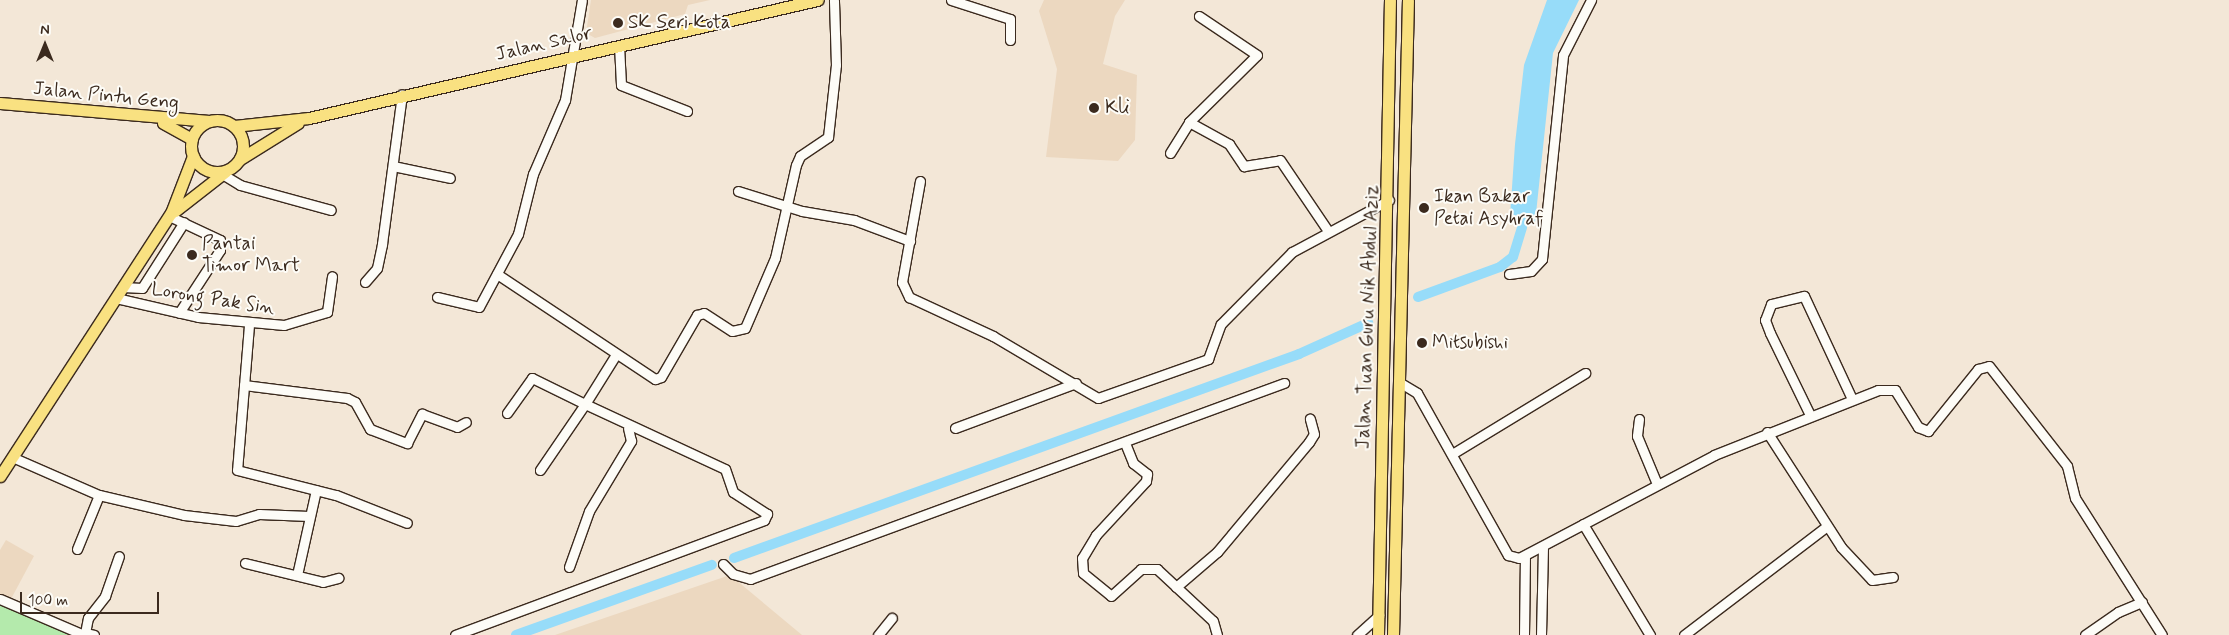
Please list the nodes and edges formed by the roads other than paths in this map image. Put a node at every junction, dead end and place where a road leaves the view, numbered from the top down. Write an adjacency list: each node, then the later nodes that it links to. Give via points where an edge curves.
1 (582, 0): 11 (street)
2 (817, 0): 10 (main road, Jalan Salor)
3 (834, 0): 30 (street, via 836,65 828,137 800,156)
4 (951, 0): 9 (street, via 1010,20)
5 (1390, 0): 29 (main road, Jalan Tuan Guru Nik Abdul Aziz)
6 (1408, 0): 47 (main road, Jalan Tuan Guru Nik Abdul Aziz)
7 (1591, 0): 37 (street, via 1563,55 1542,259 1532,271)
8 (1199, 16): 18 (street, via 1257,55)
9 (1010, 40)
10 (619, 45): 11 (main road, Jalan Salor); 14 (street, via 621,85)
11 (569, 56): 12 (main road, Jalan Salor); 36 (street, via 565,100 534,174 518,234)
12 (402, 94): 15 (main road, Jalan Salor); 24 (street)
13 (0, 103): 16 (main road, Jalan Pintu Geng)
14 (687, 111)
15 (309, 118): 19 (main road, Jalan Salor); 23 (main road, Jalan Salor)
16 (157, 120): 17 (main road, Jalan Pintu Geng); 20 (main road)
17 (209, 121): 19 (main road); 20 (main road)
18 (1189, 122): 21 (street); 34 (street, via 1229,144 1244,166 1280,160)
19 (234, 126): 23 (main road, via 242,138)
20 (192, 139): 22 (main road)
21 (1170, 153)
22 (193, 156): 25 (main road, via 211,172); 32 (main road)
23 (240, 160): 25 (main road)
24 (392, 166): 26 (street); 39 (street, via 377,268)
25 (225, 172): 31 (street, via 240,185); 32 (main road)
26 (450, 178)
27 (920, 181): 35 (street)
28 (738, 191): 30 (street)
29 (1389, 200): 34 (street); 86 (main road, Jalan Tuan Guru Nik Abdul Aziz)
30 (787, 204): 35 (street, via 802,212 854,220); 45 (street, via 768,279 745,328 732,331 704,313 697,315 658,379)
31 (331, 210)
32 (170, 215): 33 (street); 40 (main road)
33 (184, 222): 40 (street, via 142,288); 43 (street, via 217,235 220,247)
34 (1328, 231): 48 (street, via 1292,252 1221,324 1208,359 1098,398)
35 (910, 241): 48 (street, via 902,282 908,298 993,336)
36 (497, 274): 41 (street, via 479,307); 45 (street, via 549,306)
37 (1508, 274)
38 (332, 276): 44 (street, Lorong Pak Sin, via 325,313 284,325)
39 (364, 282)
40 (123, 287): 42 (main road)
41 (437, 297)
42 (116, 298): 43 (street, Lorong Pak Sin); 63 (main road)
43 (179, 313): 44 (street, Lorong Pak Sin)
44 (249, 325): 49 (street)
45 (615, 356): 52 (street)
46 (1585, 374): 62 (street)
47 (1399, 382): 62 (street, via 1417,393); 94 (main road, Jalan Tuan Guru Nik Abdul Aziz)
48 (1076, 383): 59 (street)
49 (244, 384): 57 (street, via 347,398 355,402 370,429 407,444 422,414 457,427); 67 (street, via 237,470)
50 (1284, 384): 61 (street)
51 (1852, 399): 54 (street); 54 (street, via 1804,296 1771,304 1765,320); 85 (street, via 1878,390 1895,390 1918,427 1928,431 1978,370 1995,368 2067,466 2075,498)
52 (585, 404): 53 (street, via 532,378); 58 (street); 64 (street)
53 (507, 413)
54 (1810, 415): 60 (street)
55 (1310, 419): 83 (street, via 1314,434 1309,442 1217,552)
56 (1639, 419): 66 (street, via 1637,436)
57 (466, 422)
58 (628, 428): 79 (street, via 631,441 588,511); 89 (street, via 643,430 725,469 733,492 767,514 764,520)
59 (956, 428)
60 (1767, 432): 66 (street); 72 (street)
61 (1125, 443): 78 (street, via 750,579 733,574); 83 (street, via 1133,463 1147,474 1146,481 1096,534 1082,558 1083,573 1111,596 1146,567 1157,569)
62 (1452, 454): 76 (street, via 1508,554)
63 (12, 458): 65 (main road); 68 (street)
64 (540, 470)
65 (0, 476)
66 (1657, 484): 71 (street)
67 (316, 490): 69 (street); 70 (street)
68 (99, 495): 69 (street, via 208,520 242,521 259,514); 74 (street)
69 (309, 516): 80 (street)
70 (407, 523)
71 (1583, 524): 73 (street); 97 (street)
72 (1826, 527): 81 (street, via 1872,580); 98 (street)
73 (1543, 548): 76 (street); 96 (street)
74 (77, 549)
75 (120, 556): 88 (street)
76 (1526, 557): 95 (street)
77 (245, 563): 80 (street)
78 (723, 564)
79 (568, 566)
80 (297, 575): 82 (street, via 329,583)
81 (1893, 577)
82 (338, 578)
83 (1176, 587): 91 (street, via 1216,625)
84 (0, 599): 88 (street)
85 (2142, 602): 99 (street, via 2118,612); 100 (street)
86 (1379, 615): 92 (street); 93 (main road, Jalan Tuan Guru Nik Abdul Aziz)
87 (892, 618): 90 (street)
88 (88, 634)
89 (455, 635)
90 (878, 635)
91 (1217, 635)
92 (1357, 635)
93 (1378, 635)
94 (1392, 635)
95 (1524, 635)
96 (1542, 635)
97 (1650, 635)
98 (1684, 635)
99 (2085, 635)
100 (2162, 635)

